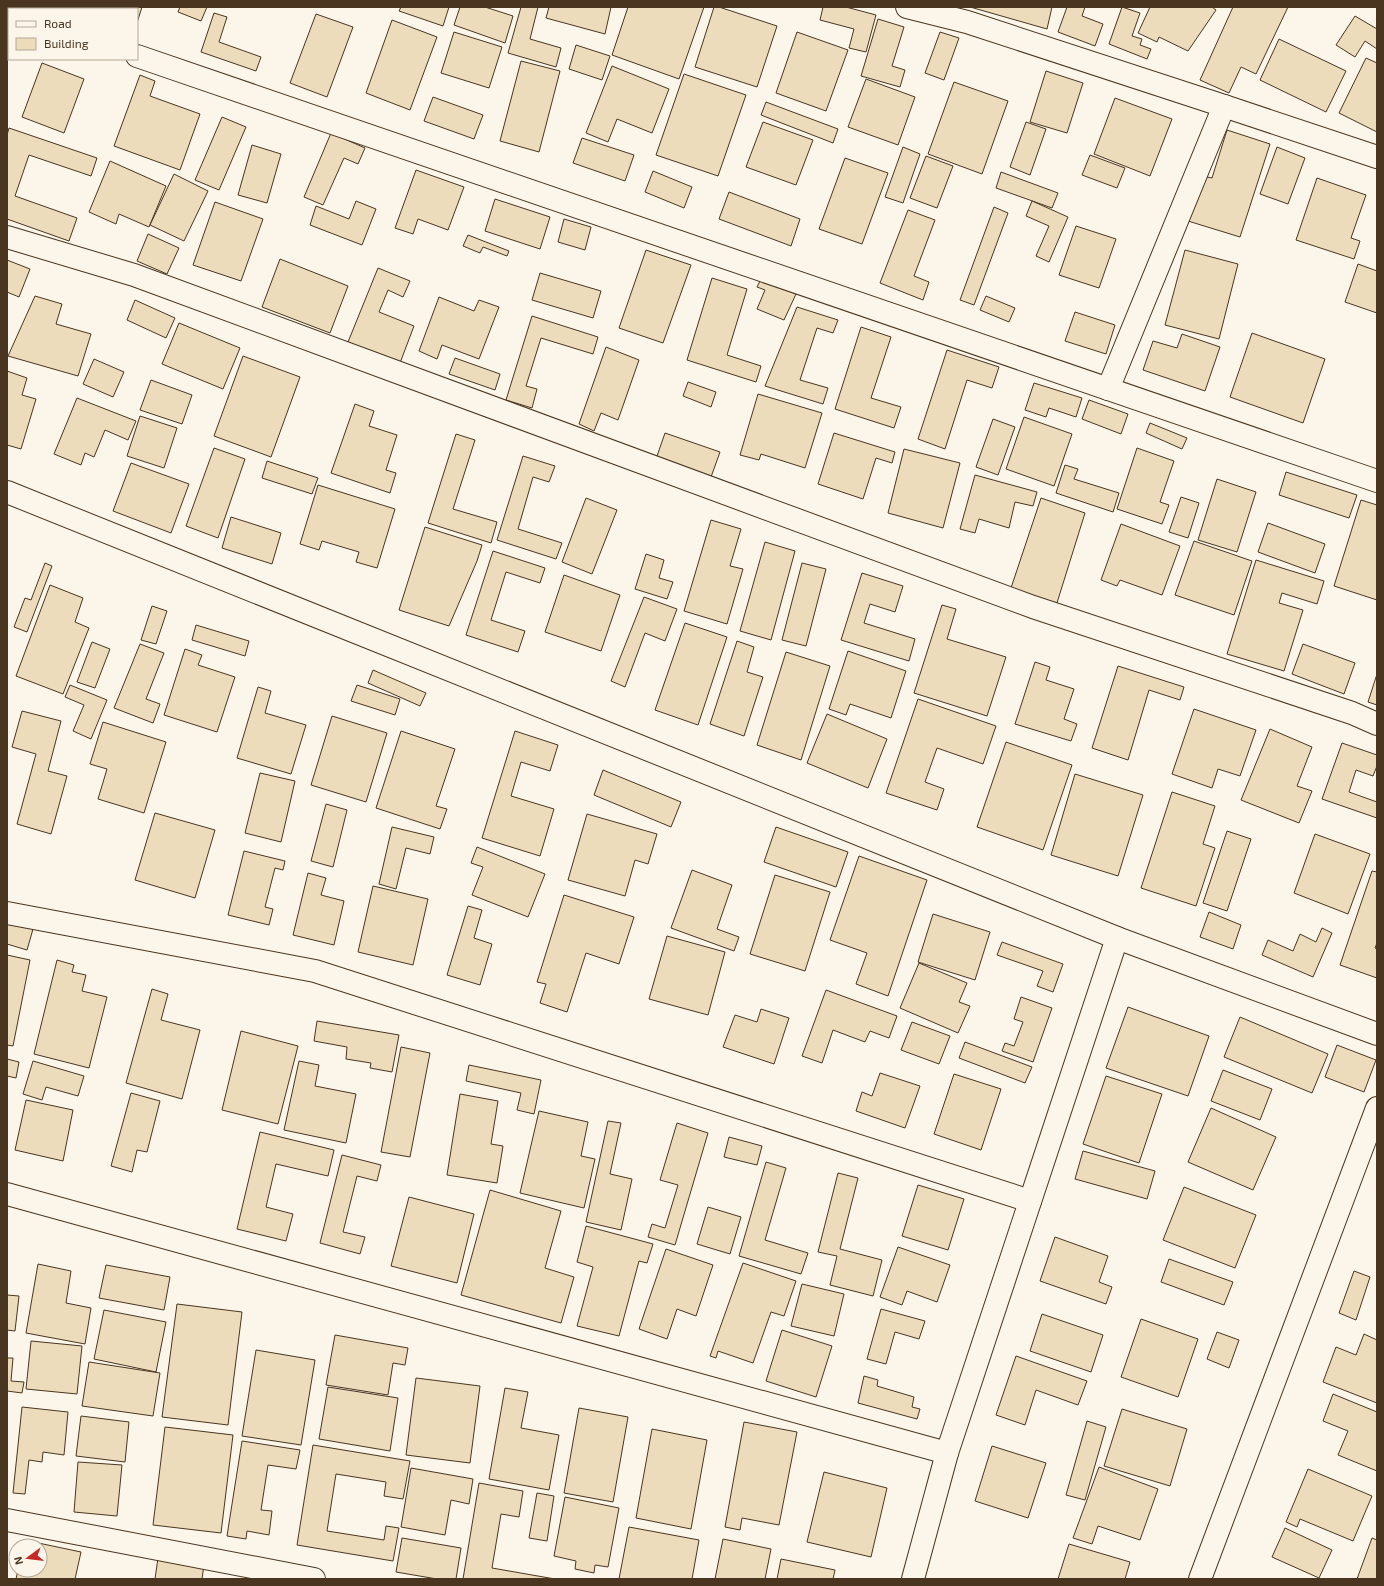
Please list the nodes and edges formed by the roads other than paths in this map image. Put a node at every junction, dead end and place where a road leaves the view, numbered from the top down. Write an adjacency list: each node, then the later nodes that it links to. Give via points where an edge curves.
1 (907, 7): 3 (street, via 967,22)
2 (138, 56): 6 (street)
3 (1224, 106): 4 (street); 6 (street)
4 (1377, 157)
5 (7, 237): 9 (street, via 134,275 1033,607 1352,713)
6 (1108, 389): 7 (street)
7 (1377, 481)
8 (7, 492): 11 (street)
9 (1377, 724)
10 (7, 913): 15 (street, via 315,971)
11 (1117, 938): 12 (street); 15 (street)
12 (1377, 1034)
13 (1377, 1108): 20 (street)
14 (7, 1194): 16 (street)
15 (1030, 1201): 16 (street)
16 (947, 1454): 19 (street)
17 (7, 1520): 18 (street)
18 (314, 1579)
19 (914, 1579)
20 (1200, 1579)

